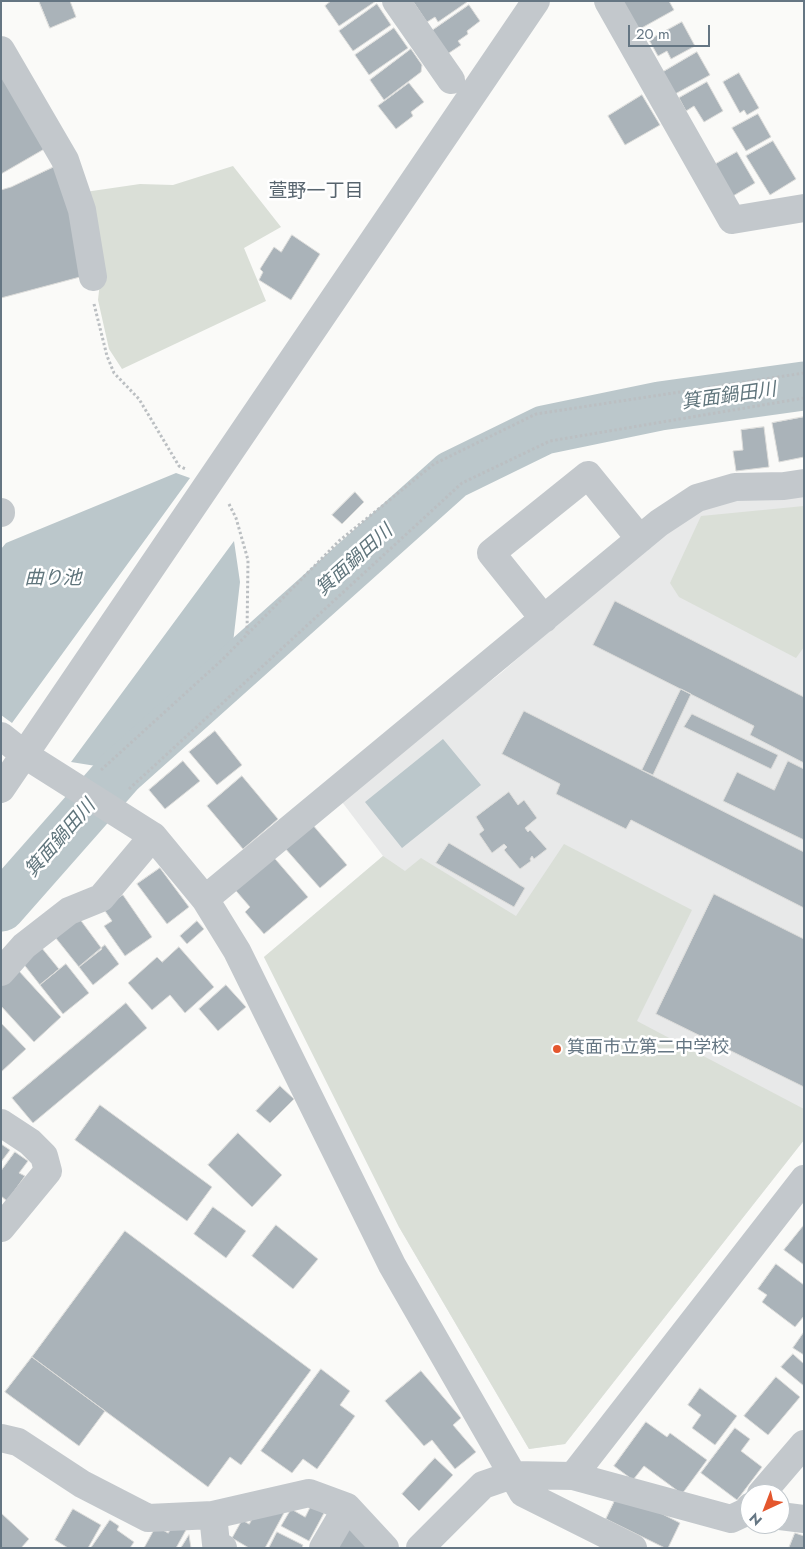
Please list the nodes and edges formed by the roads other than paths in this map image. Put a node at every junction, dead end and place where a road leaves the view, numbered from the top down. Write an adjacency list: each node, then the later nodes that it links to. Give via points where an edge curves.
1 (396, 1): 5 (street)
2 (536, 1): 12 (street)
3 (608, 1): 6 (street, via 732,220)
4 (1, 50): 7 (street, via 65,160 82,210)
5 (451, 80)
6 (804, 208)
7 (93, 277)
8 (804, 484): 9 (street, via 735,487 697,498)
9 (640, 539): 10 (street); 10 (street, via 588,475 491,553)
10 (544, 619): 15 (street)
11 (1, 736): 12 (street)
12 (25, 755): 13 (street); 14 (street, via 89,784 117,801)
13 (1, 789)
14 (153, 836): 15 (street); 16 (street, via 101,898 69,911 24,946)
15 (205, 900): 22 (street, via 237,951 392,1265)
16 (1, 972)
17 (1, 1123): 19 (street, via 30,1142 44,1156 48,1171)
18 (804, 1179): 23 (street)
19 (1, 1228)
20 (1, 1438): 27 (street, via 18,1442 82,1484 148,1518)
21 (804, 1444): 24 (street)
22 (512, 1475): 23 (street); 33 (street, via 483,1484); 34 (street, via 523,1493)
23 (573, 1476): 26 (street, via 731,1519)
24 (770, 1484)
25 (347, 1507): 27 (street, via 308,1493); 31 (street); 32 (street)
26 (740, 1513)
27 (213, 1515): 30 (street, via 216,1544)
28 (790, 1517): 29 (street)
29 (804, 1519)
30 (223, 1548)
31 (323, 1548)
32 (385, 1548)
33 (420, 1548)
34 (633, 1548)

